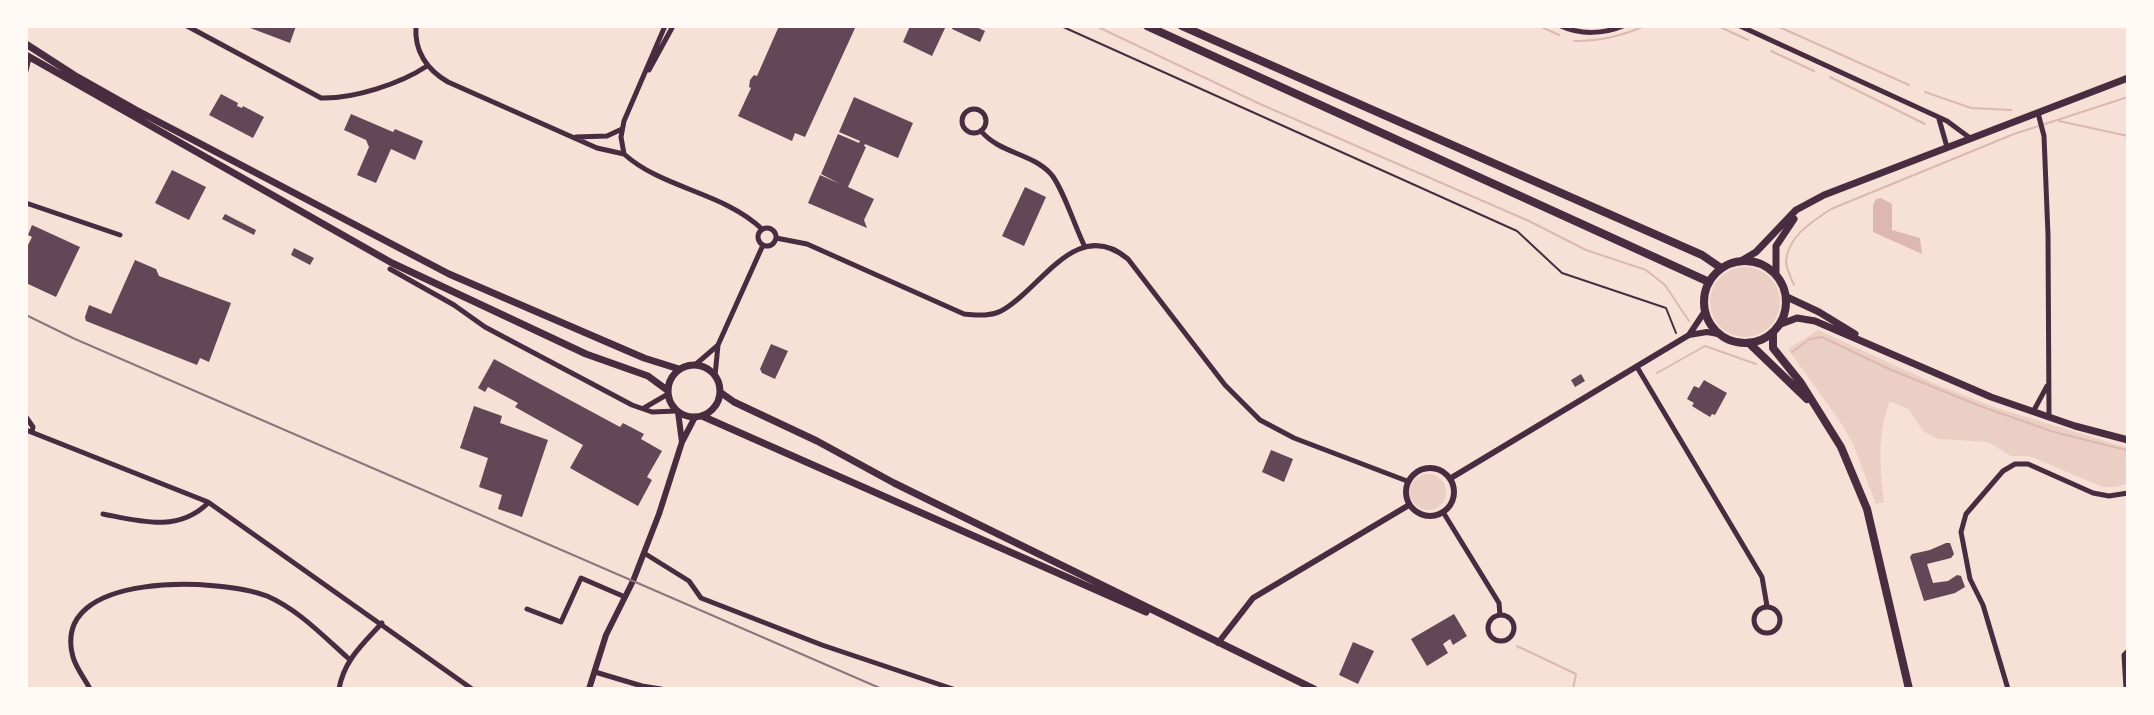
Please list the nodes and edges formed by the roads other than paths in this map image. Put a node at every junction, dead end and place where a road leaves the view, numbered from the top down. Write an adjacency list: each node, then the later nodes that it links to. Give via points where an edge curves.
1 (187, 26): 12 (street, via 321,98 344,99)
2 (416, 26): 12 (street)
3 (665, 26): 15 (street)
4 (673, 26): 15 (street)
5 (1147, 26): 35 (main road)
6 (1182, 26): 32 (main road, via 1702,255)
7 (1561, 26): 8 (street, via 1595,32)
8 (1623, 26)
9 (1740, 26): 17 (street)
10 (26, 44): 47 (main road, via 136,110 449,274)
11 (28, 56): 13 (street); 50 (main road, via 392,263 586,354 648,376)
12 (427, 66): 20 (street, via 448,82)
13 (26, 71)
14 (2128, 78): 16 (main road)
15 (627, 113): 18 (street)
16 (2038, 113): 21 (main road); 49 (street, via 2044,136 2048,235)
17 (1938, 118): 21 (street); 22 (street)
18 (622, 129): 20 (street, via 595,138); 23 (street)
19 (981, 131): 19 (street, via 986,117 970,110 962,119 964,127); 30 (street, via 991,142 1052,174)
20 (571, 137): 23 (street)
21 (1970, 138): 22 (main road)
22 (1947, 147): 25 (main road)
23 (624, 154): 26 (street, via 747,216)
24 (26, 203): 27 (street)
25 (1810, 203): 31 (main road); 34 (main road, via 1776,246)
26 (762, 229): 28 (street, via 773,229); 29 (street, via 757,236)
27 (120, 235)
28 (776, 238): 29 (street, via 772,245); 30 (street, via 807,244 964,314 983,316 1002,310 1057,262)
29 (763, 245): 44 (street)
30 (1085, 247): 63 (street, via 1106,246 1128,259 1225,385 1260,420)
31 (1741, 261): 32 (main road); 34 (main road)
32 (1721, 268): 35 (main road)
33 (390, 269): 53 (street, via 485,327)
34 (1776, 274): 36 (main road)
35 (1709, 282): 37 (main road)
36 (1787, 297): 38 (main road); 42 (main road)
37 (1705, 311): 40 (main road); 41 (street)
38 (1781, 324): 39 (main road); 42 (main road, via 1805,318)
39 (1773, 333): 43 (main road); 52 (main road, via 1773,348)
40 (1718, 334): 41 (street); 43 (main road)
41 (1689, 335): 46 (street)
42 (1866, 342): 55 (main road)
43 (1750, 344): 52 (main road)
44 (718, 345): 45 (street); 48 (street)
45 (695, 365): 47 (main road); 48 (main road)
46 (1637, 367): 62 (street); 71 (street, via 1762,577)
47 (679, 369): 50 (main road)
48 (715, 376): 51 (main road)
49 (2047, 385): 55 (street); 58 (street)
50 (668, 392): 53 (street); 54 (main road)
51 (720, 392): 57 (main road, via 715,407); 75 (main road)
52 (1813, 405): 86 (main road, via 1841,447 1867,509)
53 (643, 409): 54 (street)
54 (677, 412): 57 (main road); 61 (street)
55 (2033, 412): 58 (main road)
56 (26, 417): 59 (street, via 33,427)
57 (699, 417): 61 (street); 75 (main road)
58 (2049, 417): 60 (main road)
59 (29, 431): 65 (street)
60 (2128, 440)
61 (682, 442): 69 (street)
62 (1451, 478): 63 (street, via 1426,467); 67 (street, via 1453,499)
63 (1407, 481): 66 (street)
64 (2128, 493): 87 (street, via 2093,493 2028,464 2015,464 1966,514 1961,532 1970,579)
65 (208, 502): 68 (street, via 172,522 152,524); 74 (street)
66 (1409, 505): 67 (street, via 1424,516); 75 (street, via 1253,598)
67 (1443, 512): 73 (street, via 1499,603)
68 (103, 514)
69 (644, 553): 70 (street); 84 (street, via 689,581 701,598)
70 (625, 597): 72 (street, via 581,578 561,622); 78 (street)
71 (1767, 606): 71 (street, via 1753,620 1768,634 1781,619)
72 (527, 609)
73 (1500, 615): 73 (street, via 1489,622 1488,630 1503,641 1511,637 1514,626)
74 (382, 623): 77 (street); 81 (street)
75 (1218, 643): 85 (main road)
76 (2128, 651): 88 (street)
77 (349, 659): 79 (street, via 297,612 265,596 202,584 163,585 110,596 81,613 73,629 73,658); 80 (street)
78 (595, 672): 82 (street); 83 (street)
79 (90, 689)
80 (339, 689)
81 (472, 689)
82 (589, 689)
83 (661, 689)
84 (953, 689)
85 (1314, 689)
86 (1909, 689)
87 (2008, 689)
88 (2126, 689)

